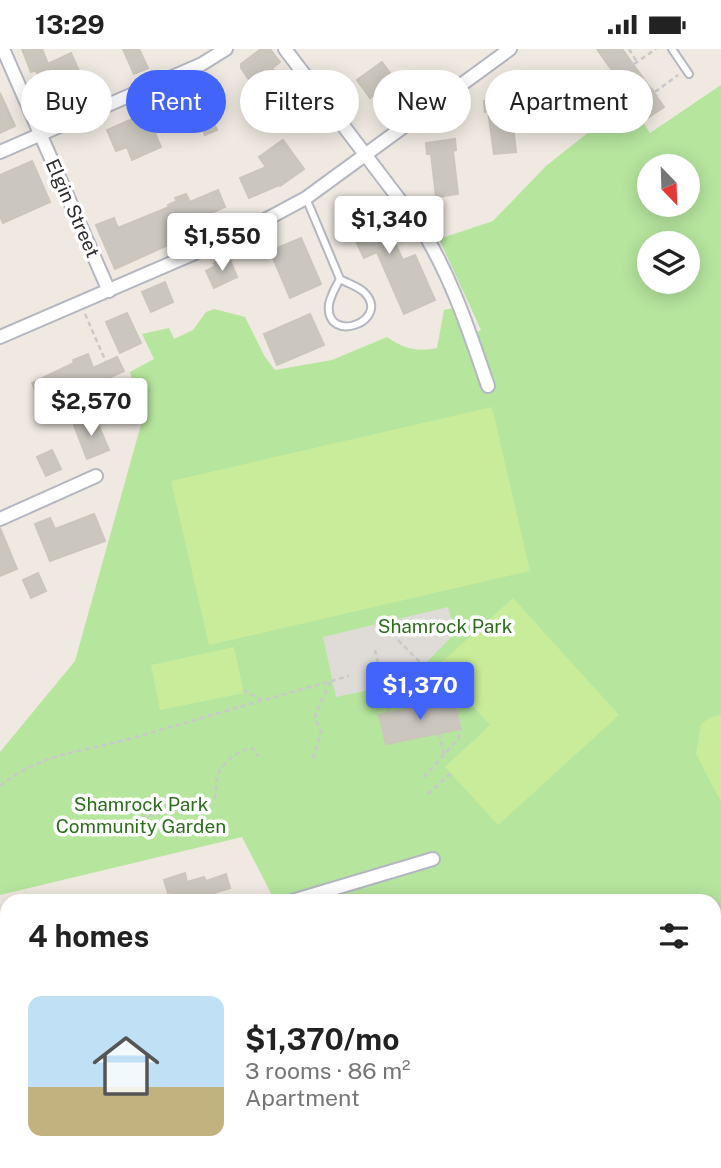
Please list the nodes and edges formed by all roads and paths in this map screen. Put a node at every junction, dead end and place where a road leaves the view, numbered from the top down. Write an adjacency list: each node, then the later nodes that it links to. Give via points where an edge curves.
1 (3, 49): 10 (street, Elgin Street)
2 (226, 49): 10 (street, via 202,64)
3 (285, 49): 12 (street)
4 (510, 49): 12 (street)
5 (629, 49): 6 (path, via 634,64)
6 (656, 49)
7 (672, 49): 8 (lane)
8 (687, 72): 9 (path)
9 (654, 92)
10 (40, 135): 11 (street); 15 (street, Elgin Street)
11 (0, 152)
12 (365, 155): 13 (street); 19 (street, via 435,251 460,303)
13 (306, 198): 14 (lane); 15 (street)
14 (340, 279): 14 (lane, via 330,300 330,313 338,324 357,326 369,311 368,298)
15 (109, 291): 16 (street)
16 (80, 303): 17 (street); 18 (path)
17 (0, 337)
18 (106, 362)
19 (488, 386)
20 (96, 476): 21 (street)
21 (0, 519)
22 (398, 640): 24 (path)
23 (375, 650): 30 (path)
24 (427, 669): 29 (path); 32 (path, via 455,697 461,734)
25 (349, 676): 26 (path)
26 (331, 681): 28 (path); 34 (path, via 316,712 321,733)
27 (243, 690): 28 (path)
28 (263, 701): 37 (path, via 56,755 32,764)
29 (433, 703)
30 (389, 713)
31 (439, 733): 32 (path)
32 (444, 755): 36 (path)
33 (258, 756): 39 (path, via 247,748 227,762 218,775 212,801)
34 (313, 758)
35 (451, 773): 38 (path)
36 (424, 777)
37 (0, 786)
38 (428, 794)
39 (99, 828)
40 (433, 859): 41 (street)
41 (316, 894)

